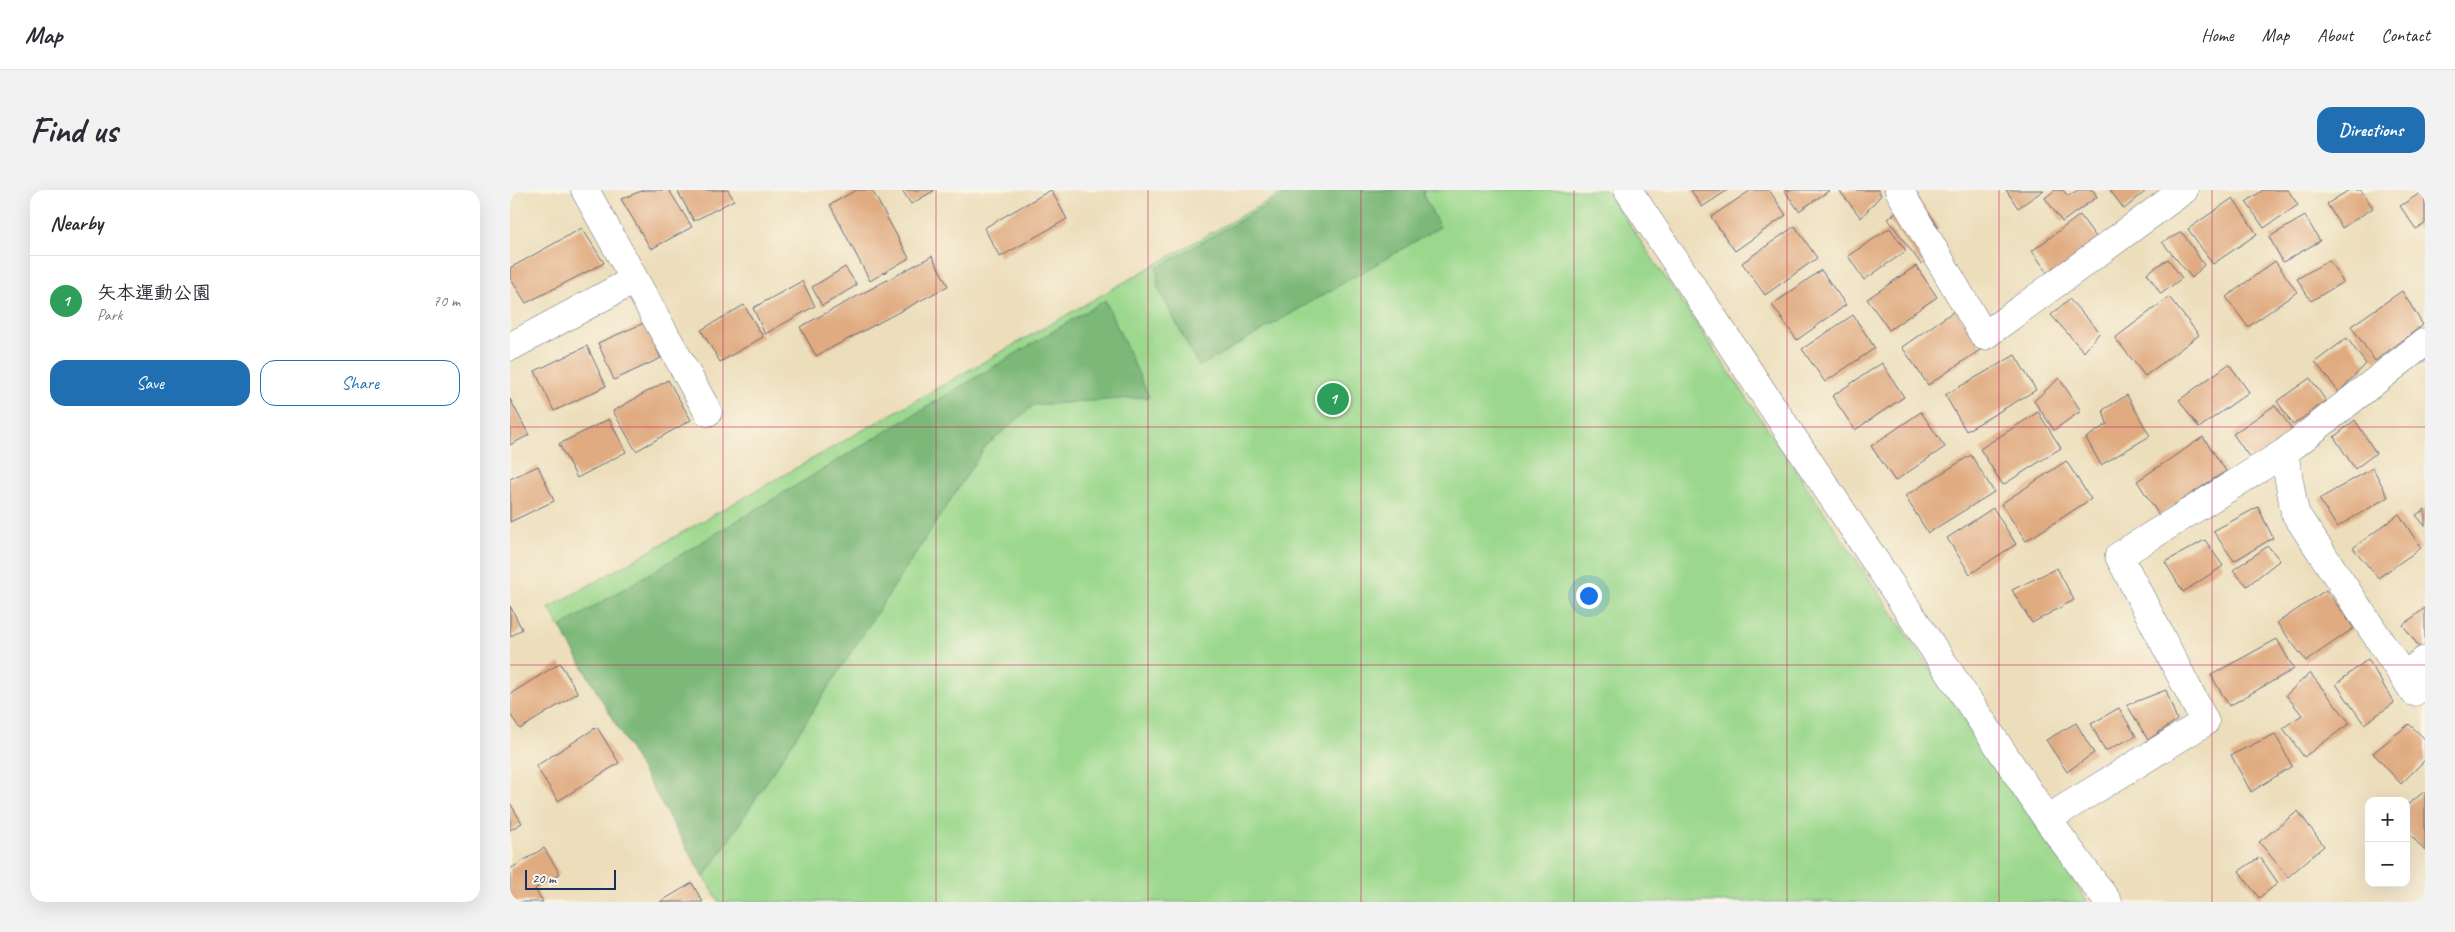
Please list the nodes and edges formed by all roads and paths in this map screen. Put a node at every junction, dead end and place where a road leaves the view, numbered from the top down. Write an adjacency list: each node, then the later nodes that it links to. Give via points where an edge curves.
1 (585, 190): 5 (street)
2 (1628, 190): 11 (street)
3 (1899, 190): 4 (street, via 1984,336)
4 (2184, 190)
5 (634, 280): 7 (street); 8 (street)
6 (2425, 342): 9 (street)
7 (510, 347)
8 (708, 412)
9 (2284, 453): 10 (street, via 2295,513 2408,684); 11 (street, via 2118,556 2205,722)
10 (2425, 660)
11 (2047, 819): 12 (street)
12 (2108, 902)

